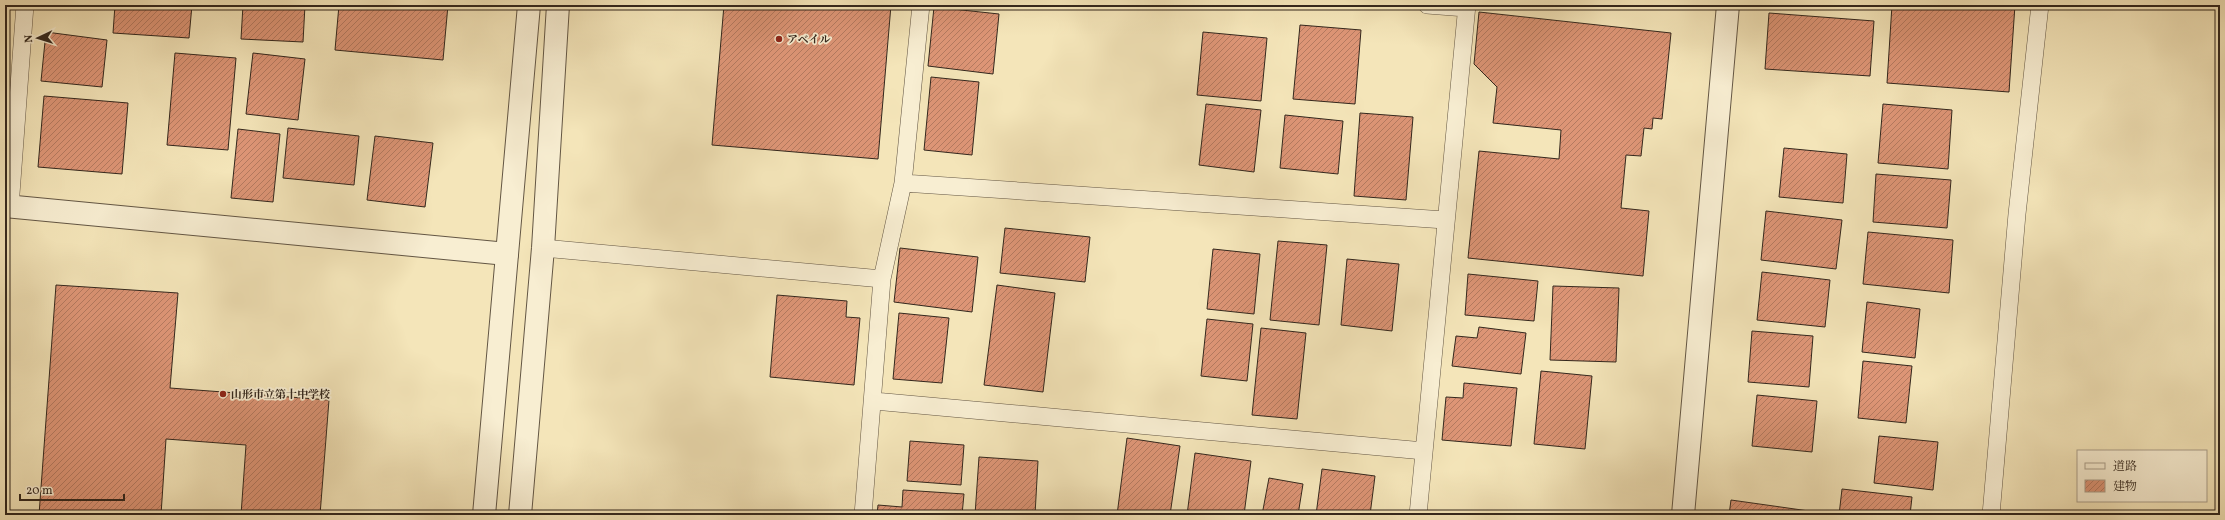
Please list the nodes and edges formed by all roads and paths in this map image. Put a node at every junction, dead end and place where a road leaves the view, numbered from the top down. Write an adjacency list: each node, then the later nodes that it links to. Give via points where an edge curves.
1 (25, 5): 10 (lane)
2 (529, 5): 13 (street)
3 (558, 5): 12 (street)
4 (921, 5): 9 (lane)
5 (1426, 5): 8 (lane)
6 (1728, 5): 21 (street)
7 (2040, 5): 22 (lane, via 2017,214)
8 (1466, 6): 11 (lane)
9 (903, 184): 11 (lane); 14 (lane)
10 (7, 206): 13 (street)
11 (1445, 220): 16 (lane)
12 (543, 248): 14 (lane); 18 (street)
13 (507, 254): 17 (street)
14 (882, 279): 15 (lane)
15 (874, 402): 16 (lane); 19 (lane)
16 (1424, 451): 20 (lane)
17 (484, 515)
18 (520, 515)
19 (863, 515)
20 (1418, 515)
21 (1683, 515)
22 (1991, 515)

